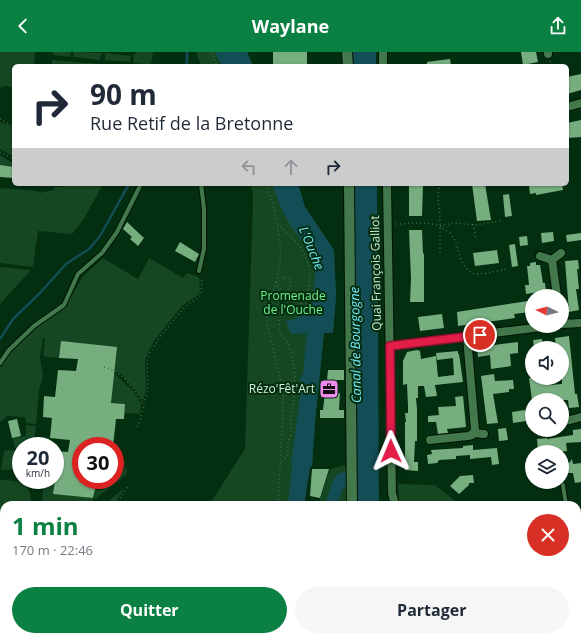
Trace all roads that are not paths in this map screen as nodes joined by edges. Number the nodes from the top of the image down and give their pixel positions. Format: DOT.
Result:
graph roads {
  1 [pos="347,52"];
  2 [pos="383,52"];
  3 [pos="348,64"];
  4 [pos="384,64"];
  5 [pos="581,103"];
  6 [pos="569,106"];
  7 [pos="140,186"];
  8 [pos="201,186"];
  9 [pos="349,186"];
  10 [pos="387,186"];
  11 [pos="561,253"];
  12 [pos="540,256"];
  13 [pos="552,260"];
  14 [pos="199,271"];
  15 [pos="556,289"];
  16 [pos="569,324"];
  17 [pos="581,325"];
  18 [pos="525,329"];
  19 [pos="467,337"];
  20 [pos="390,346"];
  21 [pos="0,363"];
  22 [pos="581,417"];
  23 [pos="569,420"];
  24 [pos="473,433"];
  25 [pos="484,434"];
  26 [pos="430,440"];
  27 [pos="564,489"];
  28 [pos="352,501"];
  29 [pos="394,501"];
  30 [pos="565,501"];
  1 -- 3 [label="street"];
  2 -- 4 [label="street"];
  5 -- 6 [label="street"];
  7 -- 21 [label="lane"];
  8 -- 14 [label="lane"];
  9 -- 28 [label="street"];
  10 -- 20 [label="street, Quai François Galliot"];
  11 -- 13 [label="street"];
  12 -- 13 [label="street"];
  13 -- 15 [label="street"];
  16 -- 17 [label="street"];
  18 -- 19 [label="street"];
  19 -- 20 [label="street"];
  19 -- 24 [label="street"];
  20 -- 29 [label="street, Quai François Galliot"];
  22 -- 23 [label="street"];
  24 -- 25 [label="street"];
  24 -- 26 [label="street"];
  27 -- 30 [label="lane"];
}
